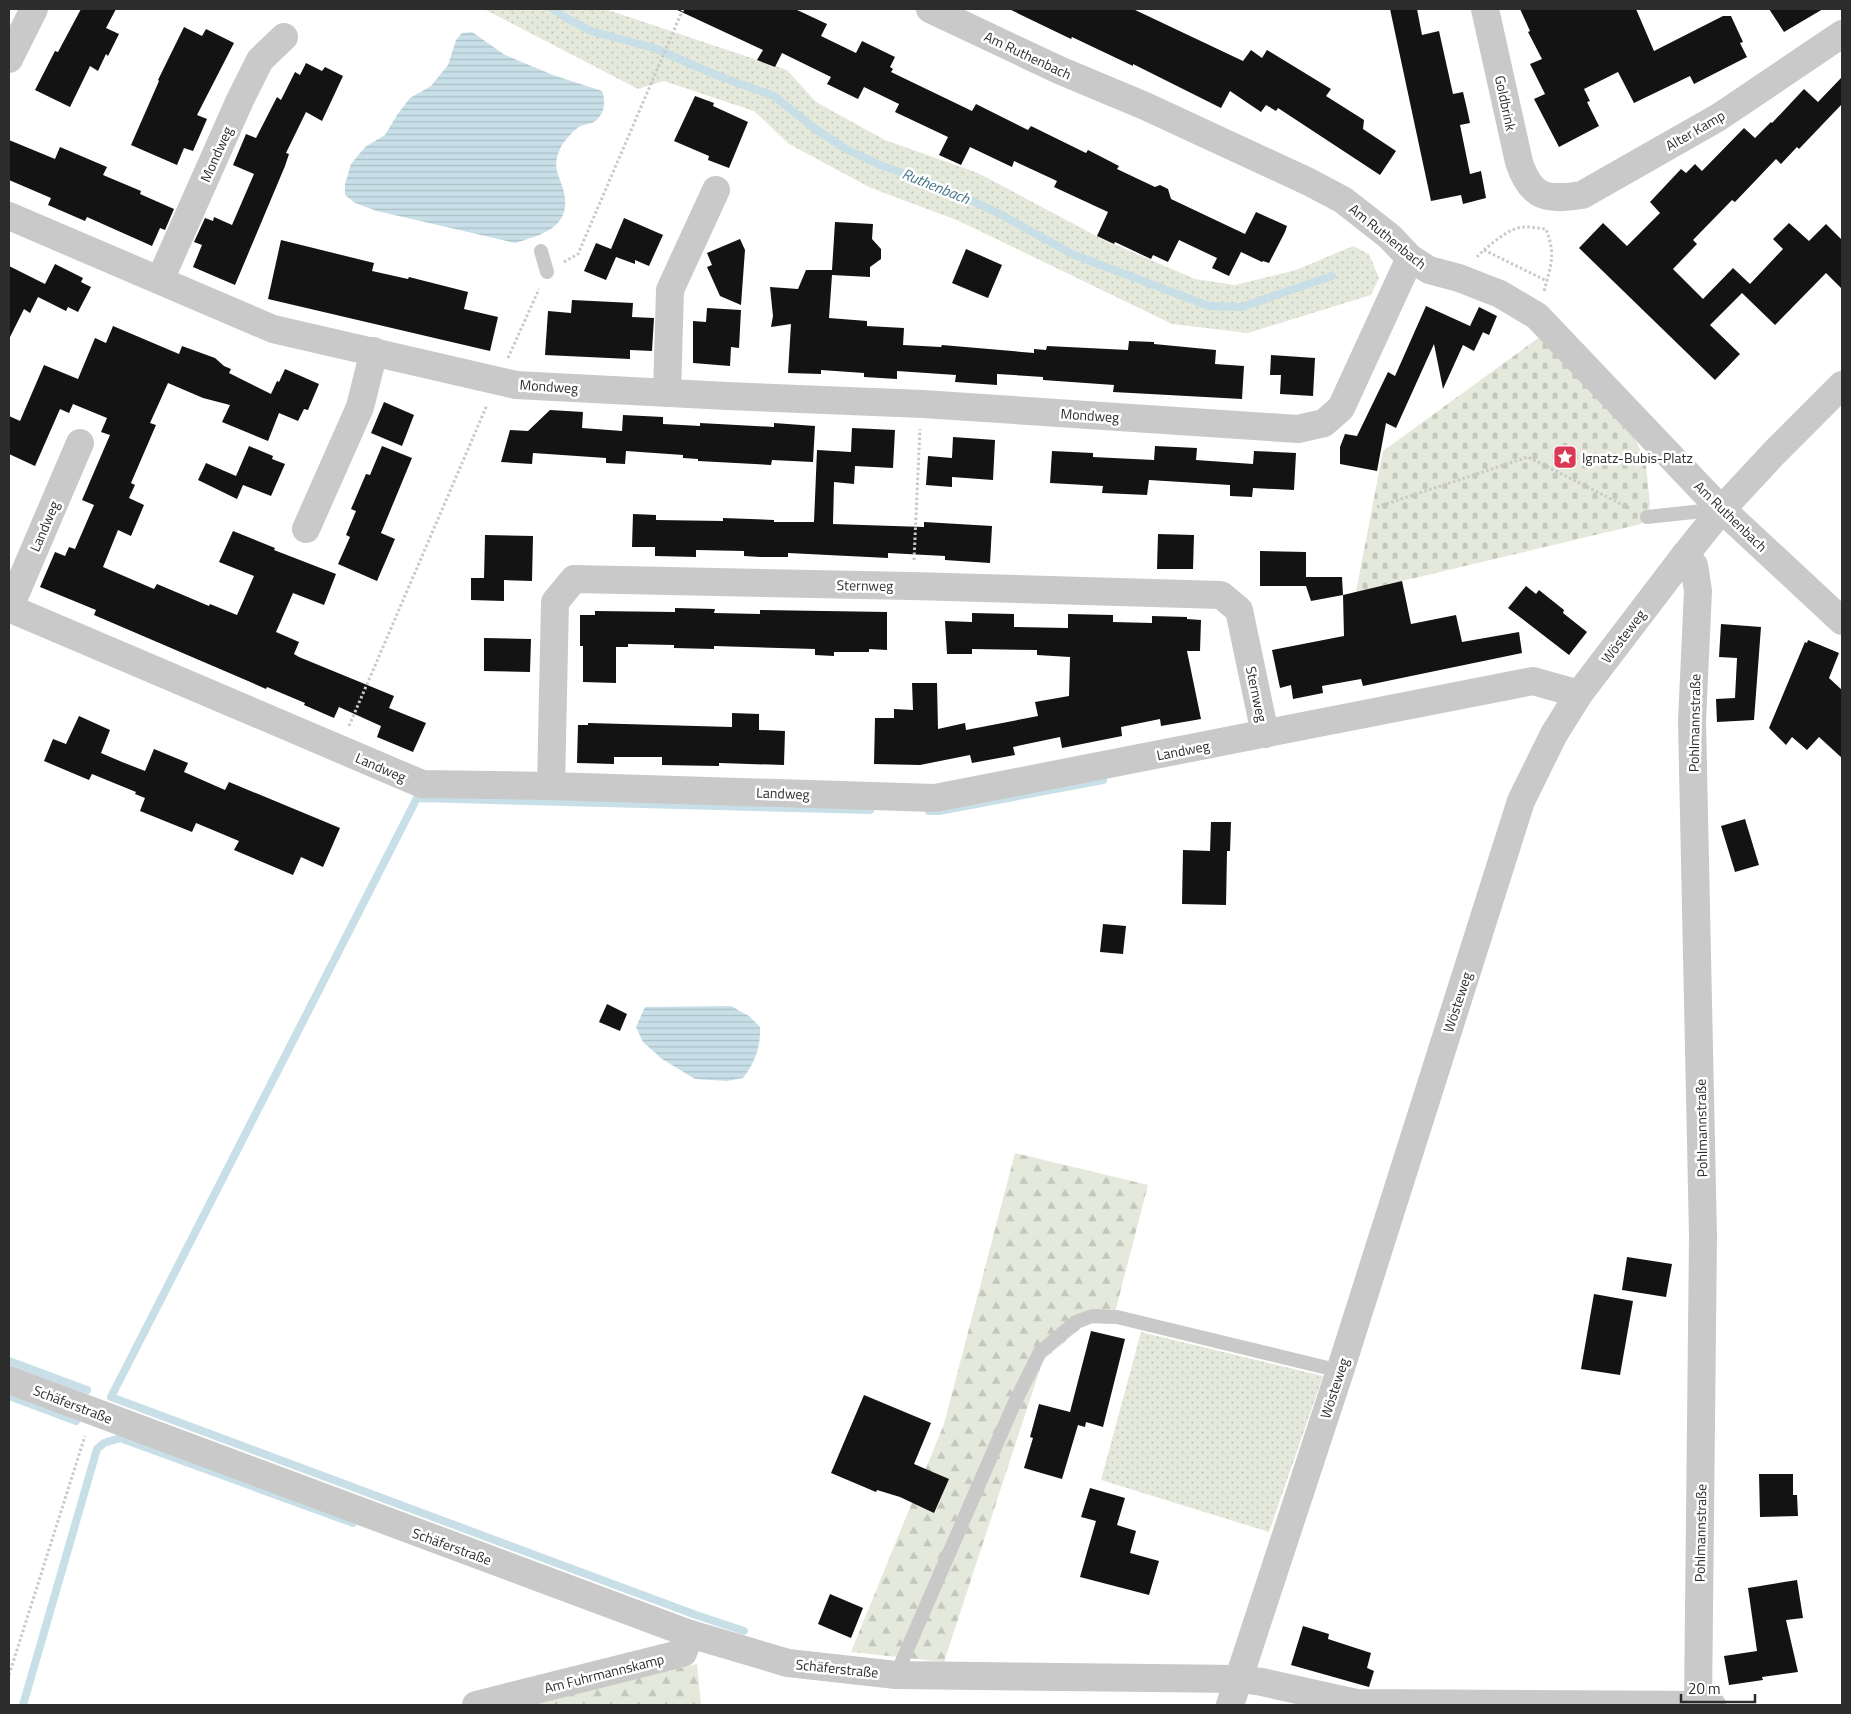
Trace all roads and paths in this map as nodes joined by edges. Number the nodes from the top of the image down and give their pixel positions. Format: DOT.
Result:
graph roads {
  1 [pos="34,9"];
  2 [pos="683,9"];
  3 [pos="930,9"];
  4 [pos="1485,9"];
  5 [pos="1842,34"];
  6 [pos="284,37"];
  7 [pos="9,59"];
  8 [pos="716,190"];
  9 [pos="1537,192"];
  10 [pos="9,216"];
  11 [pos="541,250"];
  12 [pos="1484,250"];
  13 [pos="1410,258"];
  14 [pos="547,272"];
  15 [pos="1459,278"];
  16 [pos="160,280"];
  17 [pos="1547,281"];
  18 [pos="1537,316"];
  19 [pos="374,351"];
  20 [pos="498,380"];
  21 [pos="1842,384"];
  22 [pos="667,393"];
  23 [pos="920,405"];
  24 [pos="80,443"];
  25 [pos="1377,507"];
  26 [pos="1722,509"];
  27 [pos="1647,518"];
  28 [pos="306,528"];
  29 [pos="1685,556"];
  30 [pos="912,586"];
  31 [pos="9,608"];
  32 [pos="1842,621"];
  33 [pos="1579,694"];
  34 [pos="1265,734"];
  35 [pos="340,749"];
  36 [pos="551,786"];
  37 [pos="1340,1372"];
  38 [pos="9,1380"];
  39 [pos="92,1412"];
  40 [pos="690,1634"];
  41 [pos="9,1675"];
  42 [pos="896,1675"];
  43 [pos="1240,1679"];
  44 [pos="476,1705"];
  45 [pos="1230,1705"];
  46 [pos="1698,1705"];
  47 [pos="1712,1705"];
  1 -- 7 [label="street"];
  2 -- 14 [label="path"];
  3 -- 13 [label="street, Am Ruthenbach"];
  4 -- 9 [label="street, Goldbrink"];
  5 -- 9 [label="street, Alter Kamp"];
  6 -- 16 [label="street, Mondweg"];
  8 -- 22 [label="street"];
  10 -- 16 [label="street, Mondweg"];
  11 -- 14 [label="lane"];
  12 -- 15 [label="path"];
  12 -- 17 [label="path"];
  12 -- 17 [label="path"];
  13 -- 15 [label="street, Am Ruthenbach"];
  13 -- 23 [label="street, Mondweg"];
  14 -- 20 [label="path"];
  15 -- 18 [label="street, Am Ruthenbach"];
  16 -- 19 [label="street, Mondweg"];
  17 -- 18 [label="path"];
  18 -- 26 [label="street, Am Ruthenbach"];
  19 -- 20 [label="street, Mondweg"];
  19 -- 28 [label="street"];
  20 -- 22 [label="street, Mondweg"];
  20 -- 35 [label="path"];
  21 -- 26 [label="street, Wösteweg"];
  22 -- 23 [label="street, Mondweg"];
  23 -- 30 [label="path"];
  24 -- 31 [label="street, Landweg"];
  25 -- 27 [label="path"];
  26 -- 27 [label="lane"];
  26 -- 29 [label="street, Wösteweg"];
  26 -- 32 [label="street, Am Ruthenbach"];
  29 -- 33 [label="street, Wösteweg"];
  29 -- 46 [label="street, Pohlmannstraße"];
  30 -- 34 [label="street, Sternweg"];
  30 -- 36 [label="street, Sternweg"];
  31 -- 35 [label="street, Landweg"];
  33 -- 34 [label="street, Landweg"];
  33 -- 37 [label="street, Wösteweg"];
  34 -- 36 [label="street, Landweg"];
  35 -- 36 [label="street, Landweg"];
  37 -- 42 [label="lane"];
  37 -- 43 [label="street, Wösteweg"];
  38 -- 39 [label="street, Schäferstraße"];
  39 -- 40 [label="street, Schäferstraße"];
  39 -- 41 [label="path"];
  40 -- 42 [label="street, Schäferstraße"];
  40 -- 44 [label="street, Am Fuhrmannskamp"];
  42 -- 43 [label="street, Schäferstraße"];
  43 -- 45 [label="street, Wösteweg"];
  43 -- 46 [label="street, Schäferstraße"];
  46 -- 47 [label="street, Schäferstraße"];
}
